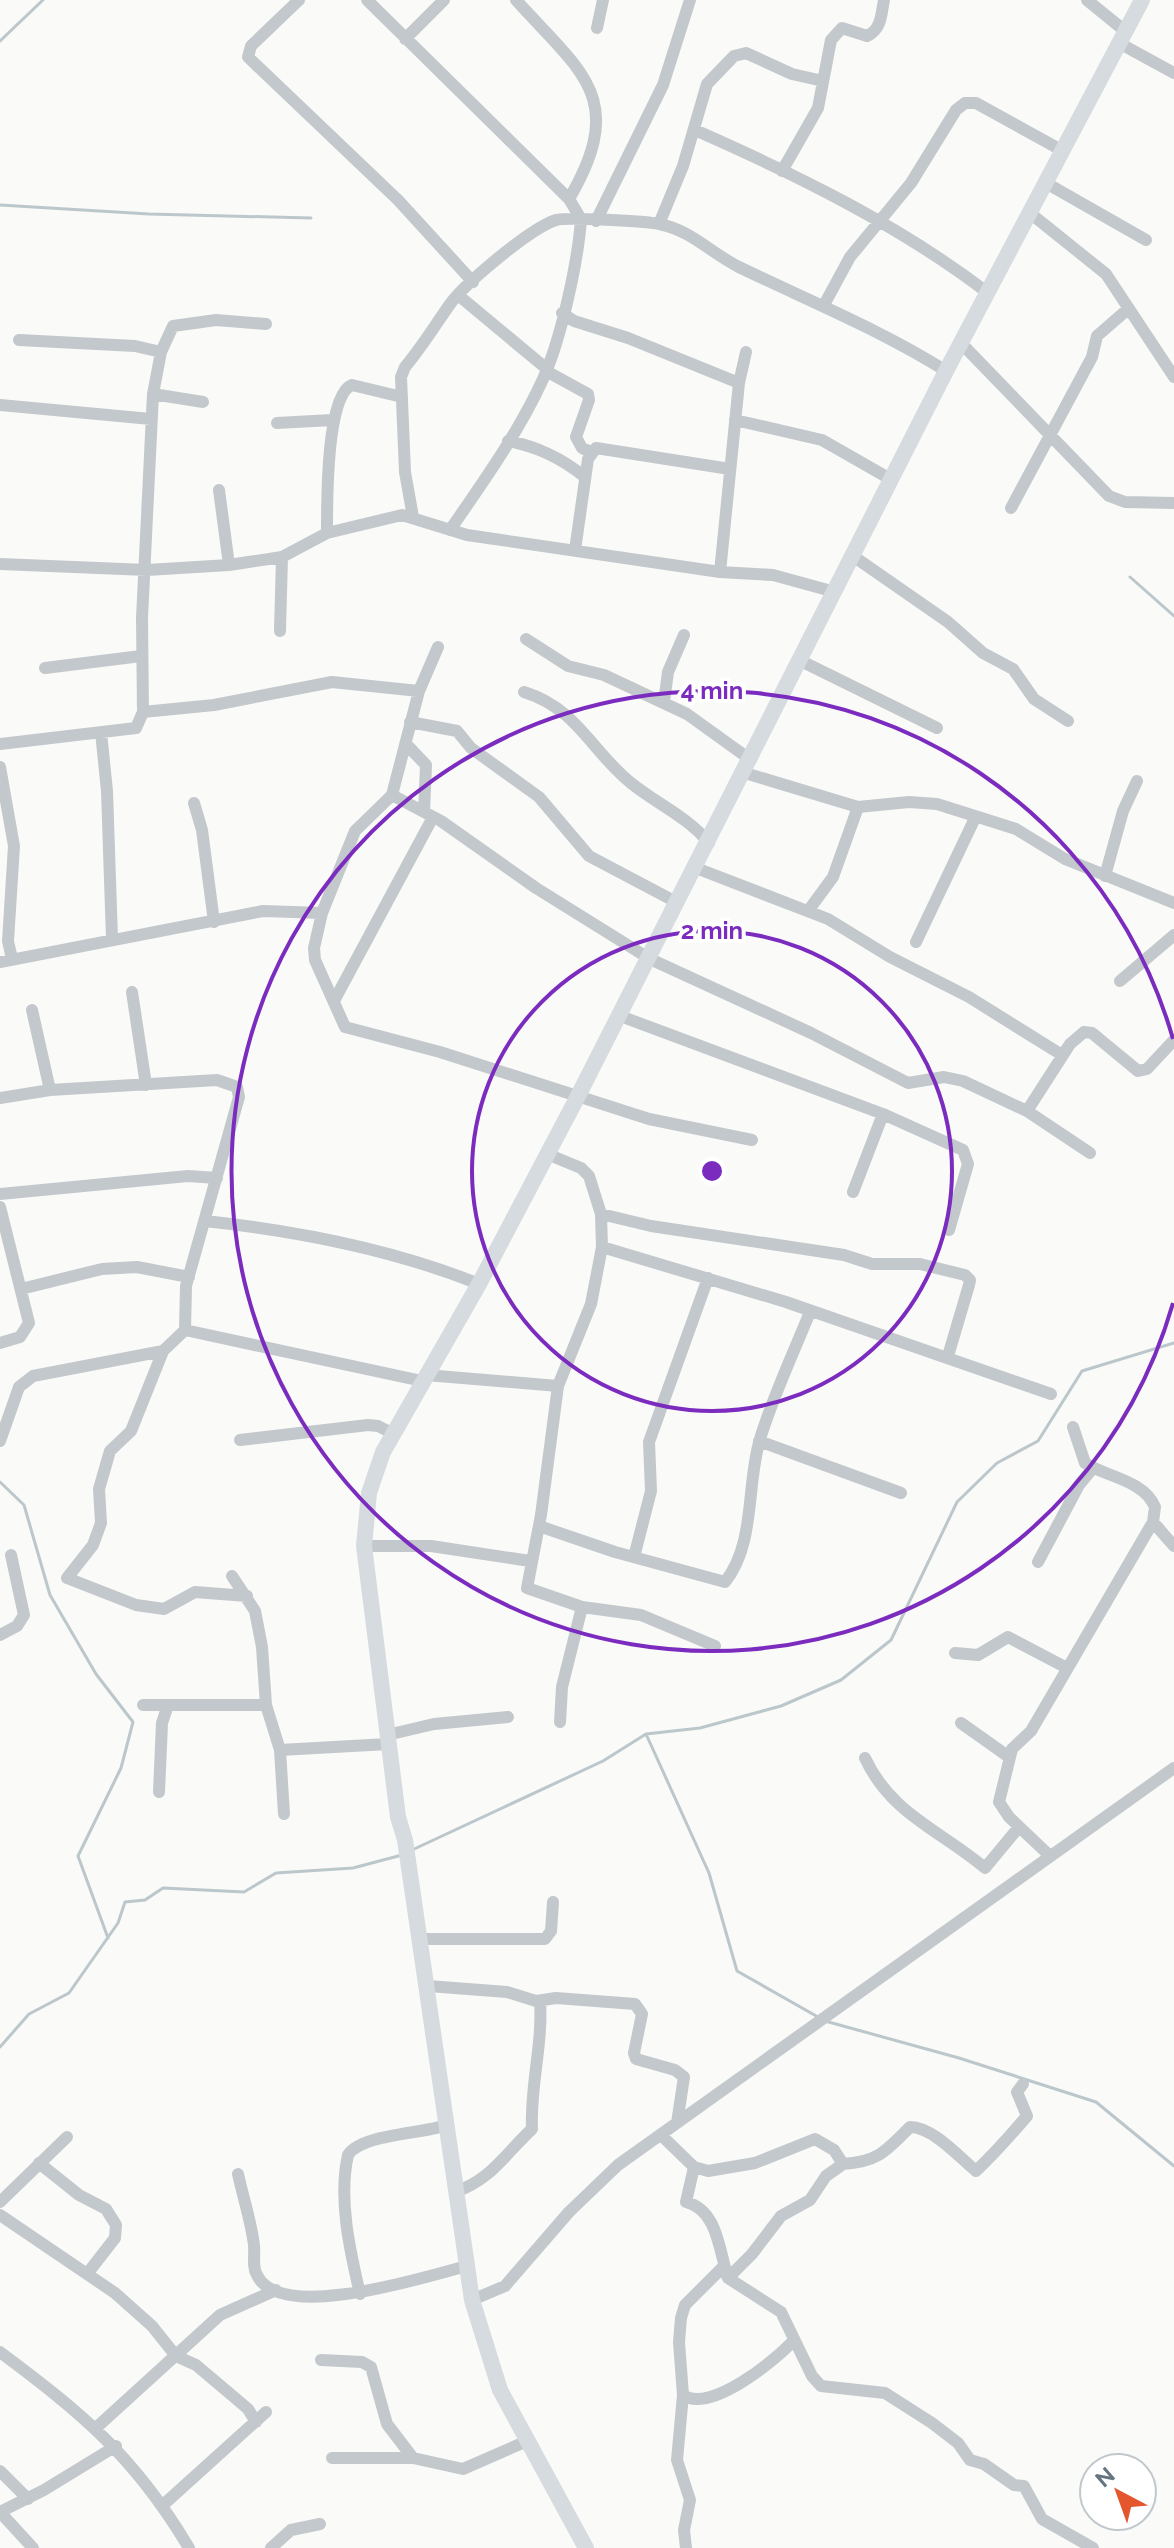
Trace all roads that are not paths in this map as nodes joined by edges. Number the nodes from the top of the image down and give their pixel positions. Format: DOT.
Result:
graph roads {
  1 [pos="299,0"];
  2 [pos="367,0"];
  3 [pos="444,0"];
  4 [pos="516,0"];
  5 [pos="603,0"];
  6 [pos="690,0"];
  7 [pos="884,0"];
  8 [pos="1087,0"];
  9 [pos="1142,0"];
  10 [pos="597,28"];
  11 [pos="1122,37"];
  12 [pos="405,39"];
  13 [pos="1174,73"];
  14 [pos="823,81"];
  15 [pos="695,130"];
  16 [pos="1063,151"];
  17 [pos="782,171"];
  18 [pos="1046,183"];
  19 [pos="569,199"];
  20 [pos="1030,213"];
  21 [pos="581,219"];
  22 [pos="596,221"];
  23 [pos="879,223"];
  24 [pos="659,224"];
  25 [pos="1146,240"];
  26 [pos="473,282"];
  27 [pos="988,293"];
  28 [pos="458,295"];
  29 [pos="824,305"];
  30 [pos="1128,309"];
  31 [pos="562,313"];
  32 [pos="266,324"];
  33 [pos="19,340"];
  34 [pos="961,343"];
  35 [pos="161,352"];
  36 [pos="746,352"];
  37 [pos="546,370"];
  38 [pos="946,371"];
  39 [pos="1172,371"];
  40 [pos="739,383"];
  41 [pos="153,394"];
  42 [pos="402,397"];
  43 [pos="203,402"];
  44 [pos="0,405"];
  45 [pos="151,419"];
  46 [pos="332,420"];
  47 [pos="735,420"];
  48 [pos="277,423"];
  49 [pos="1050,434"];
  50 [pos="508,441"];
  51 [pos="589,456"];
  52 [pos="564,460"];
  53 [pos="730,469"];
  54 [pos="585,477"];
  55 [pos="892,480"];
  56 [pos="219,490"];
  57 [pos="1174,503"];
  58 [pos="1011,508"];
  59 [pos="413,517"];
  60 [pos="450,530"];
  61 [pos="327,533"];
  62 [pos="575,550"];
  63 [pos="853,556"];
  64 [pos="282,557"];
  65 [pos="0,564"];
  66 [pos="229,565"];
  67 [pos="147,570"];
  68 [pos="720,572"];
  69 [pos="835,592"];
  70 [pos="280,631"];
  71 [pos="684,635"];
  72 [pos="526,639"];
  73 [pos="438,647"];
  74 [pos="141,656"];
  75 [pos="801,661"];
  76 [pos="45,668"];
  77 [pos="419,691"];
  78 [pos="524,692"];
  79 [pos="664,702"];
  80 [pos="143,712"];
  81 [pos="1068,721"];
  82 [pos="410,722"];
  83 [pos="937,728"];
  84 [pos="101,732"];
  85 [pos="0,744"];
  86 [pos="407,745"];
  87 [pos="748,766"];
  88 [pos="0,767"];
  89 [pos="1137,781"];
  90 [pos="392,795"];
  91 [pos="194,803"];
  92 [pos="858,807"];
  93 [pos="428,815"];
  94 [pos="975,818"];
  95 [pos="709,843"];
  96 [pos="696,868"];
  97 [pos="1105,876"];
  98 [pos="678,903"];
  99 [pos="1174,903"];
  100 [pos="808,911"];
  101 [pos="322,913"];
  102 [pos="214,922"];
  103 [pos="1174,935"];
  104 [pos="112,939"];
  105 [pos="916,942"];
  106 [pos="650,959"];
  107 [pos="6,960"];
  108 [pos="1120,981"];
  109 [pos="132,992"];
  110 [pos="334,1001"];
  111 [pos="32,1010"];
  112 [pos="620,1016"];
  113 [pos="1174,1040"];
  114 [pos="1062,1055"];
  115 [pos="146,1085"];
  116 [pos="50,1090"];
  117 [pos="0,1098"];
  118 [pos="577,1098"];
  119 [pos="1027,1111"];
  120 [pos="883,1114"];
  121 [pos="752,1140"];
  122 [pos="1090,1153"];
  123 [pos="547,1154"];
  124 [pos="217,1178"];
  125 [pos="853,1192"];
  126 [pos="0,1194"];
  127 [pos="0,1207"];
  128 [pos="601,1214"];
  129 [pos="205,1221"];
  130 [pos="949,1230"];
  131 [pos="4,1237"];
  132 [pos="602,1247"];
  133 [pos="189,1277"];
  134 [pos="708,1278"];
  135 [pos="479,1284"];
  136 [pos="21,1289"];
  137 [pos="810,1312"];
  138 [pos="185,1330"];
  139 [pos="0,1343"];
  140 [pos="163,1351"];
  141 [pos="948,1356"];
  142 [pos="424,1378"];
  143 [pos="558,1386"];
  144 [pos="1051,1394"];
  145 [pos="1073,1427"];
  146 [pos="392,1433"];
  147 [pos="240,1440"];
  148 [pos="0,1441"];
  149 [pos="759,1441"];
  150 [pos="1093,1468"];
  151 [pos="901,1493"];
  152 [pos="1153,1522"];
  153 [pos="539,1526"];
  154 [pos="364,1546"];
  155 [pos="1174,1546"];
  156 [pos="11,1555"];
  157 [pos="634,1557"];
  158 [pos="530,1561"];
  159 [pos="1038,1562"];
  160 [pos="232,1576"];
  161 [pos="247,1596"];
  162 [pos="582,1607"];
  163 [pos="0,1635"];
  164 [pos="715,1646"];
  165 [pos="955,1653"];
  166 [pos="1067,1668"];
  167 [pos="143,1705"];
  168 [pos="168,1705"];
  169 [pos="266,1705"];
  170 [pos="508,1717"];
  171 [pos="560,1722"];
  172 [pos="961,1723"];
  173 [pos="387,1740"];
  174 [pos="280,1750"];
  175 [pos="1009,1757"];
  176 [pos="865,1758"];
  177 [pos="1174,1768"];
  178 [pos="159,1792"];
  179 [pos="284,1814"];
  180 [pos="1019,1827"];
  181 [pos="1050,1856"];
  182 [pos="553,1902"];
  183 [pos="420,1939"];
  184 [pos="428,1986"];
  185 [pos="540,2001"];
  186 [pos="1023,2084"];
  187 [pos="677,2123"];
  188 [pos="447,2125"];
  189 [pos="661,2135"];
  190 [pos="67,2137"];
  191 [pos="39,2163"];
  192 [pos="843,2164"];
  193 [pos="694,2167"];
  194 [pos="238,2174"];
  195 [pos="455,2192"];
  196 [pos="0,2202"];
  197 [pos="0,2215"];
  198 [pos="467,2266"];
  199 [pos="726,2272"];
  200 [pos="87,2274"];
  201 [pos="276,2290"];
  202 [pos="360,2294"];
  203 [pos="472,2300"];
  204 [pos="794,2340"];
  205 [pos="0,2352"];
  206 [pos="176,2356"];
  207 [pos="321,2360"];
  208 [pos="683,2395"];
  209 [pos="266,2412"];
  210 [pos="256,2422"];
  211 [pos="97,2427"];
  212 [pos="527,2441"];
  213 [pos="116,2446"];
  214 [pos="332,2458"];
  215 [pos="413,2458"];
  216 [pos="0,2471"];
  217 [pos="28,2499"];
  218 [pos="163,2505"];
  219 [pos="0,2512"];
  220 [pos="320,2524"];
  221 [pos="33,2548"];
  222 [pos="189,2548"];
  223 [pos="271,2548"];
  224 [pos="586,2548"];
  225 [pos="686,2548"];
  226 [pos="1093,2548"];
  1 -- 26 [label="street"];
  2 -- 12 [label="street"];
  3 -- 12 [label="street"];
  4 -- 19 [label="street"];
  5 -- 10 [label="street"];
  6 -- 22 [label="street"];
  7 -- 14 [label="street"];
  8 -- 11 [label="street"];
  9 -- 11 [label="main road"];
  11 -- 13 [label="street"];
  11 -- 16 [label="main road"];
  12 -- 19 [label="street"];
  14 -- 15 [label="street"];
  14 -- 17 [label="street"];
  15 -- 17 [label="street"];
  15 -- 24 [label="street"];
  16 -- 18 [label="main road"];
  16 -- 23 [label="street"];
  17 -- 23 [label="street"];
  18 -- 20 [label="main road"];
  18 -- 25 [label="street"];
  19 -- 21 [label="street"];
  20 -- 27 [label="main road"];
  20 -- 30 [label="street"];
  21 -- 22 [label="street"];
  21 -- 26 [label="street"];
  21 -- 31 [label="street"];
  22 -- 24 [label="street"];
  23 -- 27 [label="street"];
  23 -- 29 [label="street"];
  24 -- 29 [label="street"];
  26 -- 28 [label="street"];
  27 -- 34 [label="main road"];
  28 -- 37 [label="street"];
  28 -- 42 [label="street"];
  29 -- 38 [label="street"];
  30 -- 39 [label="street"];
  30 -- 49 [label="street"];
  31 -- 37 [label="street"];
  31 -- 40 [label="street"];
  32 -- 35 [label="street"];
  33 -- 35 [label="street"];
  34 -- 38 [label="main road"];
  34 -- 49 [label="street"];
  35 -- 41 [label="street"];
  36 -- 40 [label="street"];
  37 -- 50 [label="street"];
  37 -- 51 [label="street"];
  38 -- 55 [label="main road"];
  40 -- 47 [label="street"];
  41 -- 43 [label="street"];
  41 -- 45 [label="street"];
  42 -- 46 [label="street"];
  42 -- 59 [label="street"];
  44 -- 45 [label="street"];
  45 -- 67 [label="street"];
  46 -- 48 [label="street"];
  46 -- 61 [label="street"];
  47 -- 53 [label="street"];
  47 -- 55 [label="street"];
  49 -- 57 [label="street"];
  49 -- 58 [label="street"];
  50 -- 52 [label="street"];
  50 -- 60 [label="street"];
  51 -- 52 [label="street"];
  51 -- 53 [label="street"];
  51 -- 54 [label="street"];
  52 -- 54 [label="street"];
  53 -- 68 [label="street"];
  54 -- 62 [label="street"];
  55 -- 63 [label="main road"];
  56 -- 66 [label="street"];
  59 -- 60 [label="street"];
  59 -- 61 [label="street"];
  60 -- 62 [label="street"];
  61 -- 64 [label="street"];
  62 -- 68 [label="street"];
  63 -- 69 [label="main road"];
  63 -- 81 [label="street"];
  64 -- 66 [label="street"];
  64 -- 70 [label="street"];
  65 -- 67 [label="street"];
  66 -- 67 [label="street"];
  67 -- 74 [label="street"];
  68 -- 69 [label="street"];
  69 -- 75 [label="main road"];
  71 -- 79 [label="street"];
  72 -- 79 [label="street"];
  73 -- 77 [label="street"];
  74 -- 76 [label="street"];
  74 -- 80 [label="street"];
  75 -- 83 [label="street"];
  75 -- 87 [label="main road"];
  77 -- 80 [label="street"];
  77 -- 82 [label="street"];
  78 -- 95 [label="street"];
  79 -- 87 [label="street"];
  80 -- 84 [label="street"];
  82 -- 86 [label="street"];
  82 -- 98 [label="street"];
  84 -- 85 [label="street"];
  84 -- 104 [label="street"];
  86 -- 90 [label="street"];
  86 -- 93 [label="street"];
  87 -- 92 [label="street"];
  87 -- 95 [label="main road"];
  88 -- 107 [label="street"];
  89 -- 97 [label="street"];
  90 -- 93 [label="street"];
  90 -- 101 [label="street"];
  91 -- 102 [label="street"];
  92 -- 94 [label="street"];
  92 -- 100 [label="street"];
  93 -- 106 [label="street"];
  93 -- 110 [label="street"];
  94 -- 97 [label="street"];
  94 -- 105 [label="street"];
  95 -- 96 [label="main road"];
  96 -- 98 [label="main road"];
  96 -- 100 [label="street"];
  97 -- 99 [label="street"];
  98 -- 106 [label="main road"];
  100 -- 114 [label="street"];
  101 -- 102 [label="street"];
  101 -- 110 [label="street"];
  102 -- 104 [label="street"];
  103 -- 108 [label="street"];
  104 -- 107 [label="street"];
  106 -- 112 [label="main road"];
  106 -- 119 [label="street"];
  109 -- 115 [label="street"];
  110 -- 118 [label="street"];
  111 -- 116 [label="street"];
  112 -- 118 [label="main road"];
  112 -- 120 [label="street"];
  113 -- 114 [label="street"];
  114 -- 119 [label="street"];
  115 -- 116 [label="street"];
  115 -- 124 [label="street"];
  116 -- 117 [label="street"];
  118 -- 121 [label="street"];
  118 -- 123 [label="main road"];
  119 -- 122 [label="street"];
  120 -- 125 [label="street"];
  120 -- 130 [label="street"];
  123 -- 128 [label="street"];
  123 -- 135 [label="main road"];
  124 -- 126 [label="street"];
  124 -- 129 [label="street"];
  127 -- 131 [label="street"];
  128 -- 132 [label="street"];
  128 -- 141 [label="street"];
  129 -- 133 [label="street"];
  129 -- 135 [label="street"];
  131 -- 136 [label="street"];
  132 -- 134 [label="street"];
  132 -- 143 [label="street"];
  133 -- 136 [label="street"];
  133 -- 138 [label="street"];
  134 -- 137 [label="street"];
  134 -- 157 [label="street"];
  135 -- 142 [label="main road"];
  136 -- 139 [label="street"];
  137 -- 141 [label="street"];
  137 -- 149 [label="street"];
  138 -- 140 [label="street"];
  138 -- 142 [label="street"];
  140 -- 148 [label="street"];
  140 -- 161 [label="street"];
  141 -- 144 [label="street"];
  142 -- 143 [label="street"];
  142 -- 146 [label="main road"];
  143 -- 153 [label="street"];
  145 -- 150 [label="street"];
  146 -- 147 [label="street"];
  146 -- 154 [label="main road"];
  149 -- 151 [label="street"];
  149 -- 157 [label="street"];
  150 -- 152 [label="street"];
  150 -- 159 [label="street"];
  152 -- 155 [label="street"];
  152 -- 166 [label="street"];
  153 -- 157 [label="street"];
  153 -- 158 [label="street"];
  154 -- 158 [label="street"];
  154 -- 173 [label="main road"];
  156 -- 163 [label="street"];
  158 -- 162 [label="street"];
  160 -- 161 [label="street"];
  161 -- 169 [label="street"];
  162 -- 164 [label="street"];
  162 -- 171 [label="street"];
  165 -- 166 [label="street"];
  166 -- 175 [label="street"];
  167 -- 168 [label="street"];
  168 -- 169 [label="street"];
  168 -- 178 [label="street"];
  169 -- 174 [label="street"];
  170 -- 173 [label="street"];
  172 -- 175 [label="street"];
  173 -- 174 [label="street"];
  173 -- 183 [label="main road"];
  174 -- 179 [label="street"];
  175 -- 180 [label="street"];
  176 -- 180 [label="street"];
  177 -- 181 [label="street"];
  180 -- 181 [label="street"];
  181 -- 187 [label="street"];
  182 -- 183 [label="street"];
  183 -- 184 [label="main road"];
  184 -- 185 [label="street"];
  184 -- 188 [label="main road"];
  185 -- 187 [label="street"];
  185 -- 195 [label="street"];
  186 -- 192 [label="street"];
  187 -- 189 [label="street"];
  188 -- 195 [label="main road"];
  188 -- 202 [label="street"];
  189 -- 193 [label="street"];
  189 -- 203 [label="street"];
  190 -- 191 [label="street"];
  191 -- 196 [label="street"];
  191 -- 200 [label="street"];
  192 -- 193 [label="street"];
  192 -- 199 [label="street"];
  193 -- 199 [label="street"];
  194 -- 201 [label="street"];
  195 -- 198 [label="main road"];
  197 -- 200 [label="street"];
  198 -- 202 [label="street"];
  198 -- 203 [label="main road"];
  199 -- 204 [label="street"];
  199 -- 208 [label="street"];
  200 -- 206 [label="street"];
  201 -- 202 [label="street"];
  201 -- 206 [label="street"];
  203 -- 212 [label="main road"];
  204 -- 208 [label="street"];
  204 -- 226 [label="street"];
  205 -- 211 [label="street"];
  206 -- 210 [label="street"];
  206 -- 211 [label="street"];
  207 -- 215 [label="street"];
  208 -- 225 [label="street"];
  209 -- 210 [label="street"];
  210 -- 218 [label="street"];
  211 -- 213 [label="street"];
  212 -- 215 [label="street"];
  212 -- 224 [label="main road"];
  213 -- 217 [label="street"];
  213 -- 218 [label="street"];
  214 -- 215 [label="street"];
  216 -- 217 [label="street"];
  217 -- 219 [label="street"];
  218 -- 222 [label="street"];
  219 -- 221 [label="street"];
  220 -- 223 [label="street"];
}
